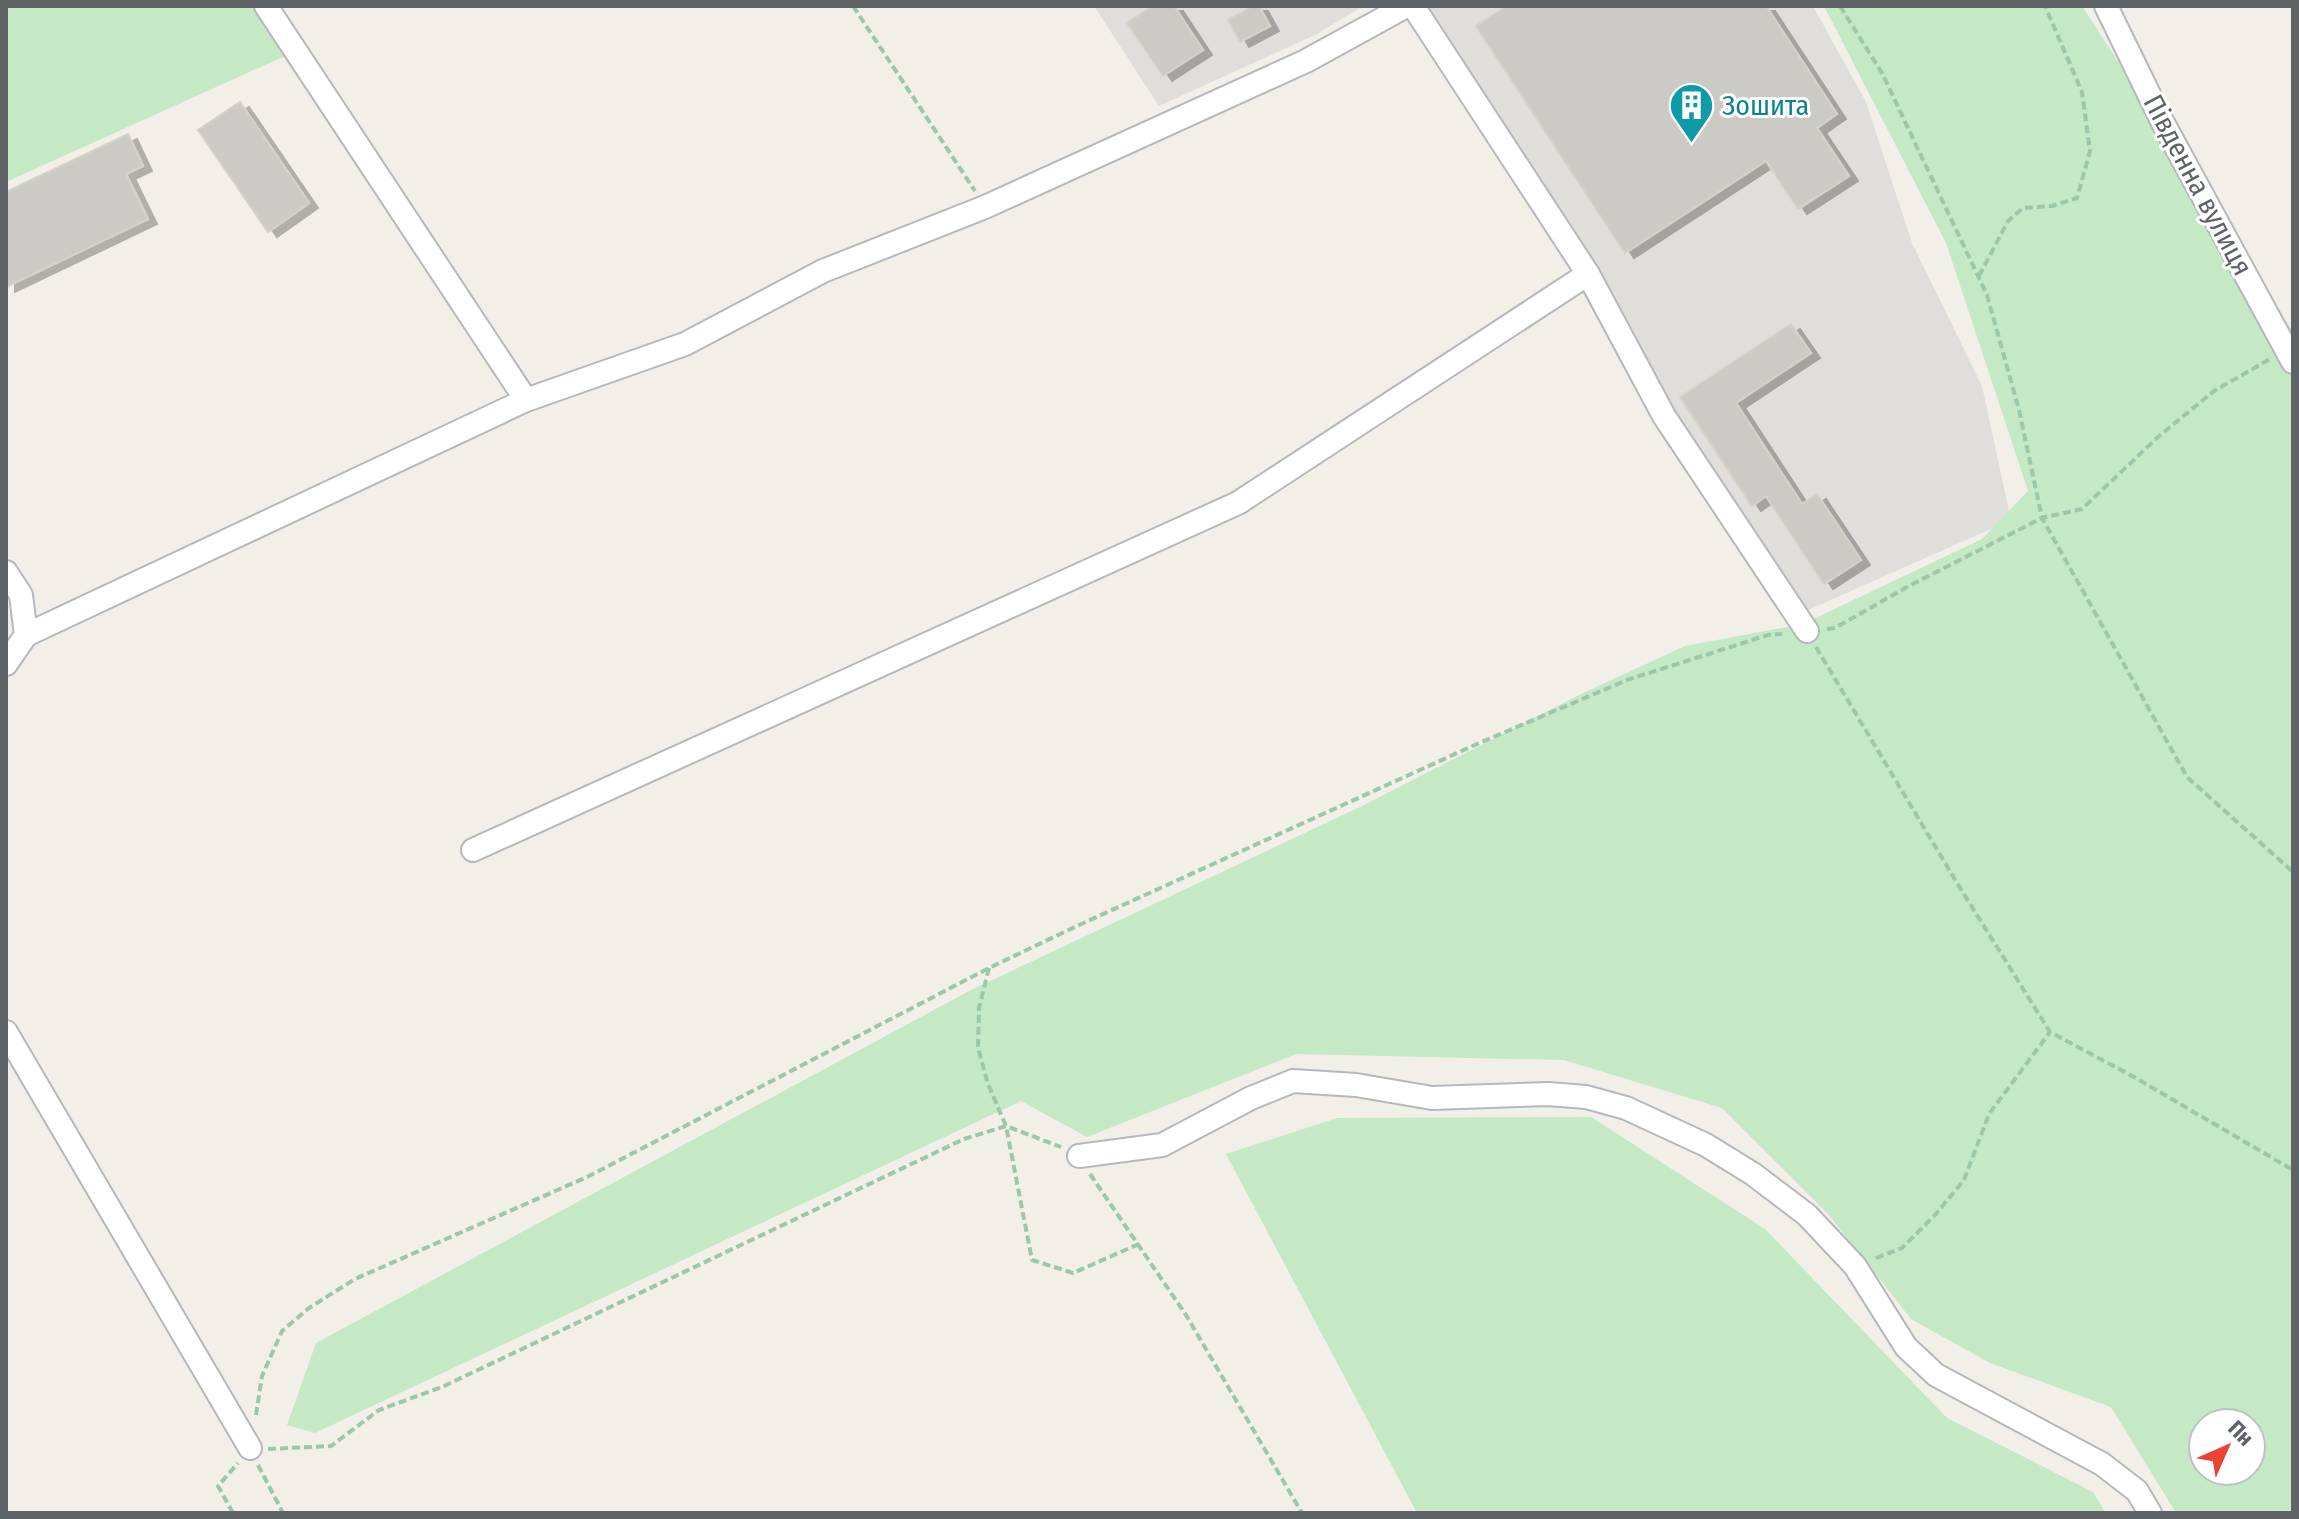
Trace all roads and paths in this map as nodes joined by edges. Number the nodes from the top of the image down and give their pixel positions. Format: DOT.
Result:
graph roads {
  1 [pos="266,6"];
  2 [pos="853,6"];
  3 [pos="1406,6"];
  4 [pos="1413,6"];
  5 [pos="1840,6"];
  6 [pos="2045,6"];
  7 [pos="2106,6"];
  8 [pos="985,207"];
  9 [pos="1588,274"];
  10 [pos="1979,276"];
  11 [pos="2289,356"];
  12 [pos="526,400"];
  13 [pos="2042,518"];
  14 [pos="6,572"];
  15 [pos="1807,631"];
  16 [pos="26,635"];
  17 [pos="6,664"];
  18 [pos="473,850"];
  19 [pos="2293,872"];
  20 [pos="989,968"];
  21 [pos="6,1032"];
  22 [pos="2050,1032"];
  23 [pos="1006,1126"];
  24 [pos="1079,1156"];
  25 [pos="2293,1170"];
  26 [pos="1139,1244"];
  27 [pos="1855,1266"];
  28 [pos="250,1448"];
  29 [pos="233,1513"];
  30 [pos="283,1513"];
  31 [pos="1302,1513"];
  32 [pos="2150,1513"];
  1 -- 12 [label="street"];
  2 -- 8 [label="path"];
  3 -- 8 [label="street"];
  4 -- 9 [label="street"];
  5 -- 10 [label="path"];
  6 -- 10 [label="path"];
  7 -- 11 [label="street, Південна вулиця"];
  8 -- 12 [label="street"];
  9 -- 15 [label="street"];
  9 -- 18 [label="street"];
  10 -- 13 [label="path"];
  11 -- 13 [label="path"];
  12 -- 16 [label="street"];
  13 -- 15 [label="path"];
  13 -- 19 [label="path"];
  14 -- 16 [label="street"];
  15 -- 20 [label="path"];
  15 -- 22 [label="path"];
  16 -- 17 [label="street"];
  20 -- 23 [label="path"];
  20 -- 28 [label="path"];
  21 -- 28 [label="street"];
  22 -- 25 [label="path"];
  22 -- 27 [label="path"];
  23 -- 24 [label="path"];
  23 -- 26 [label="path"];
  23 -- 28 [label="path"];
  24 -- 26 [label="path"];
  24 -- 27 [label="street"];
  26 -- 31 [label="path"];
  27 -- 32 [label="street"];
  28 -- 29 [label="path"];
  28 -- 30 [label="path"];
}
